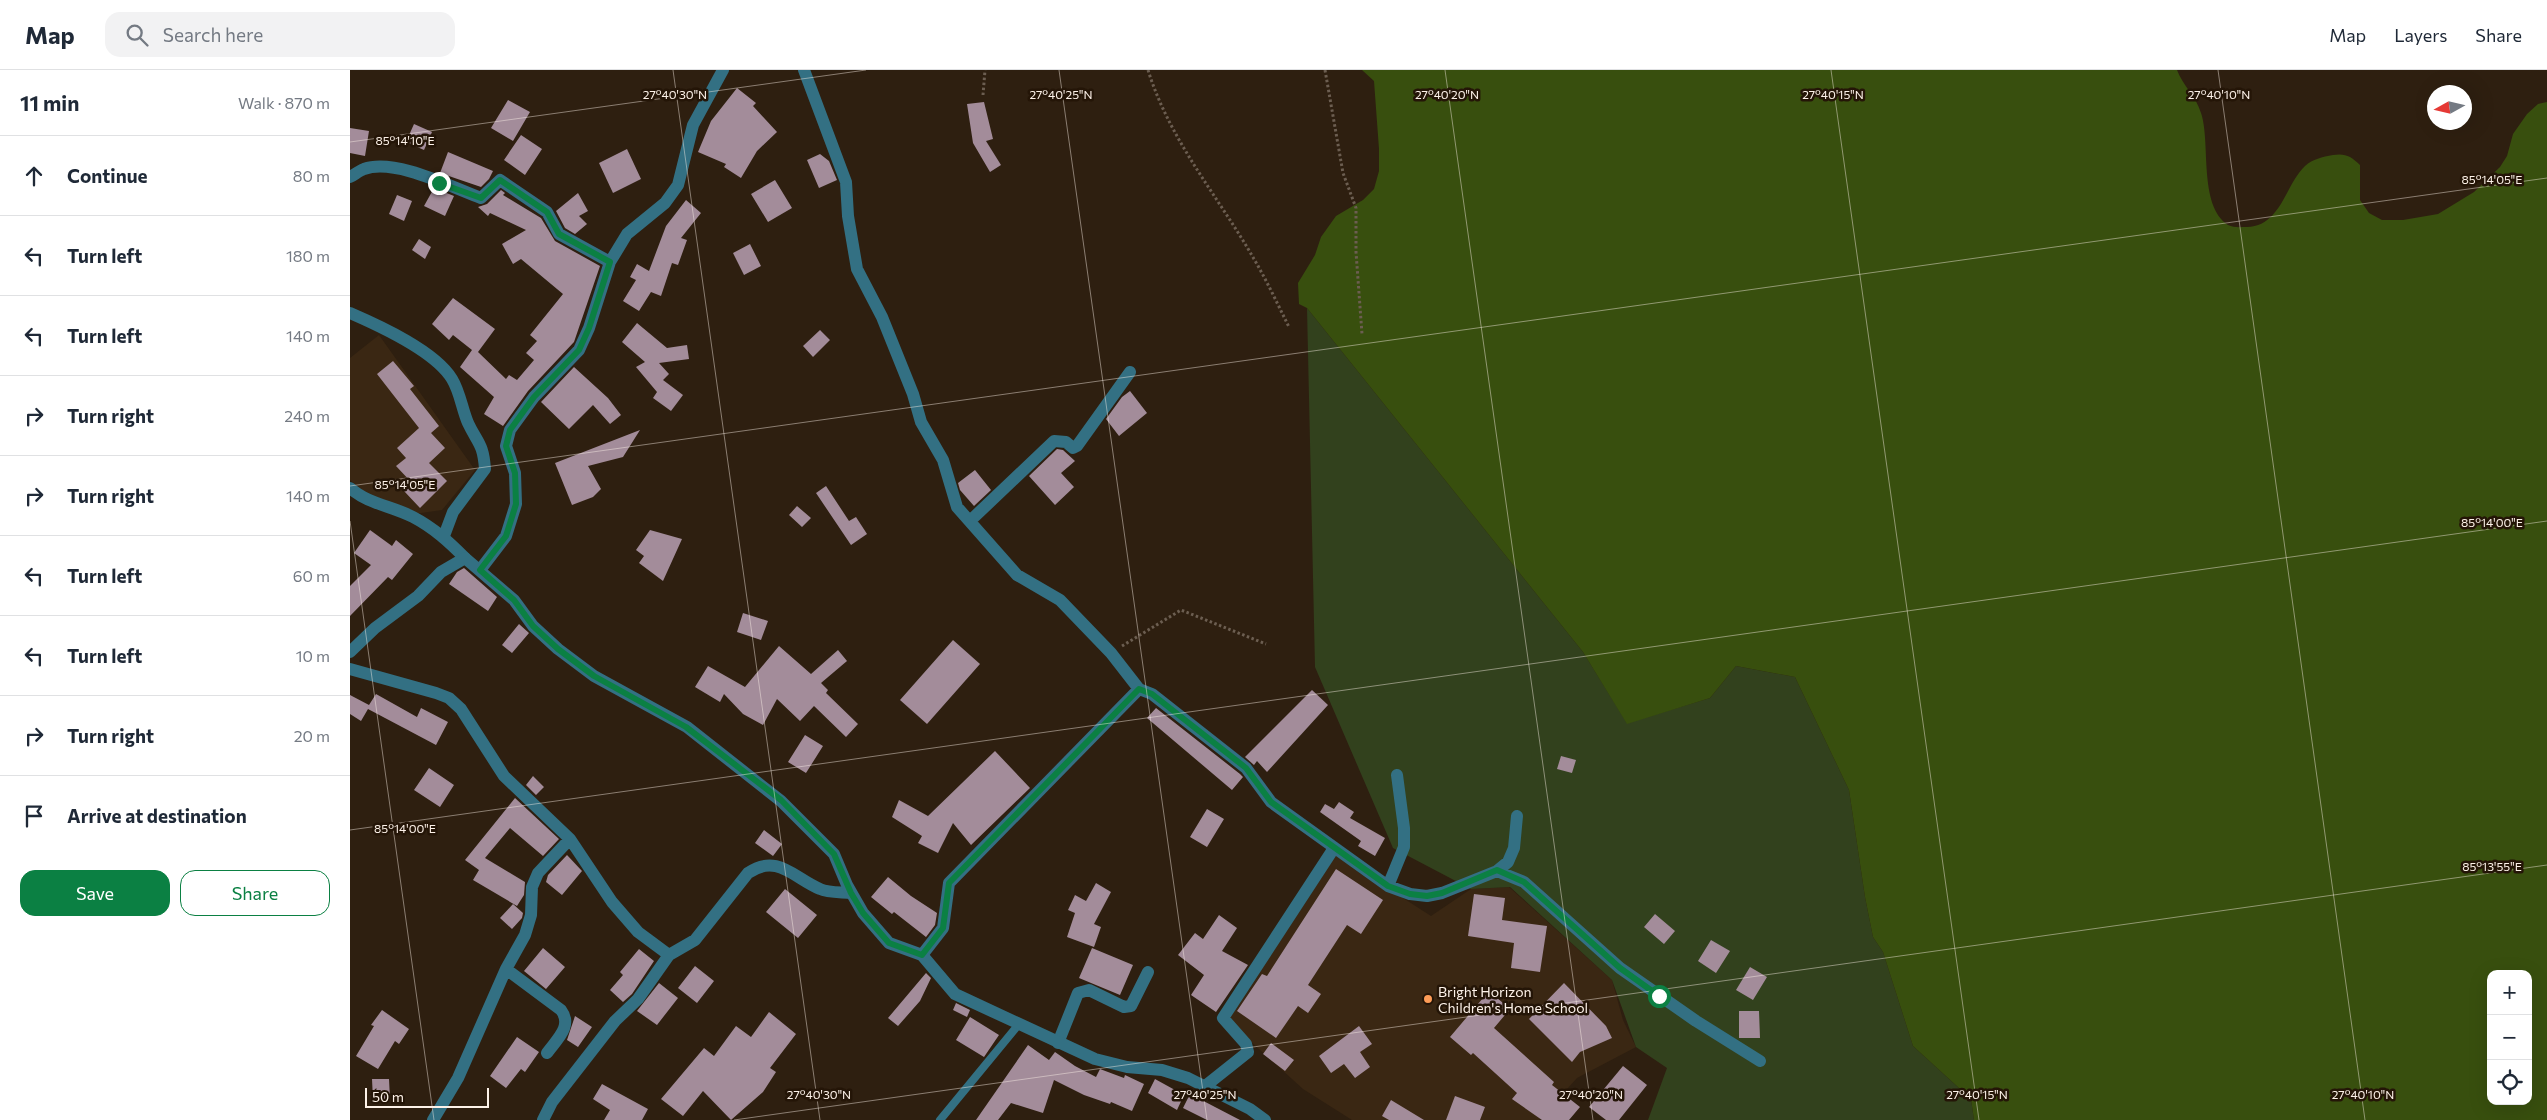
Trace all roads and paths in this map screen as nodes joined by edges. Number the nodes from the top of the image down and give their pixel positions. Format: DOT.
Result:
graph roads {
  1 [pos="723,70"];
  2 [pos="804,70"];
  3 [pos="985,70"];
  4 [pos="1148,70"];
  5 [pos="1325,70"];
  6 [pos="983,95"];
  7 [pos="350,177"];
  8 [pos="610,262"];
  9 [pos="350,313"];
  10 [pos="1289,327"];
  11 [pos="1362,334"];
  12 [pos="1130,372"];
  13 [pos="350,488"];
  14 [pos="971,520"];
  15 [pos="444,536"];
  16 [pos="465,558"];
  17 [pos="480,570"];
  18 [pos="1266,644"];
  19 [pos="350,652"];
  20 [pos="1111,653"];
  21 [pos="350,668"];
  22 [pos="1139,689"];
  23 [pos="1397,775"];
  24 [pos="1517,816"];
  25 [pos="570,839"];
  26 [pos="1334,848"];
  27 [pos="1497,870"];
  28 [pos="1388,886"];
  29 [pos="849,889"];
  30 [pos="669,955"];
  31 [pos="922,955"];
  32 [pos="506,969"];
  33 [pos="1148,972"];
  34 [pos="1018,1024"];
  35 [pos="1058,1043"];
  36 [pos="547,1053"];
  37 [pos="1760,1062"];
  38 [pos="1204,1087"];
  39 [pos="433,1120"];
  40 [pos="543,1120"];
  41 [pos="940,1120"];
  42 [pos="1265,1120"];
  1 -- 8 [label="street"];
  2 -- 14 [label="street"];
  3 -- 6 [label="path"];
  4 -- 10 [label="path"];
  5 -- 11 [label="path"];
  7 -- 8 [label="street"];
  8 -- 17 [label="street"];
  9 -- 15 [label="street"];
  12 -- 14 [label="street"];
  13 -- 15 [label="street"];
  14 -- 20 [label="street"];
  15 -- 16 [label="street"];
  16 -- 17 [label="street"];
  16 -- 19 [label="street"];
  17 -- 29 [label="street"];
  18 -- 20 [label="path"];
  20 -- 22 [label="street"];
  21 -- 25 [label="street"];
  22 -- 26 [label="street"];
  22 -- 31 [label="street"];
  23 -- 28 [label="street"];
  24 -- 27 [label="street"];
  25 -- 30 [label="street"];
  25 -- 32 [label="street"];
  26 -- 28 [label="street"];
  26 -- 38 [label="street"];
  27 -- 28 [label="street"];
  27 -- 37 [label="street"];
  29 -- 30 [label="street"];
  29 -- 31 [label="street"];
  30 -- 40 [label="street"];
  31 -- 34 [label="street"];
  32 -- 36 [label="street"];
  32 -- 39 [label="street"];
  33 -- 35 [label="street"];
  34 -- 35 [label="street"];
  34 -- 41 [label="lane"];
  35 -- 38 [label="street"];
  38 -- 42 [label="street"];
}
